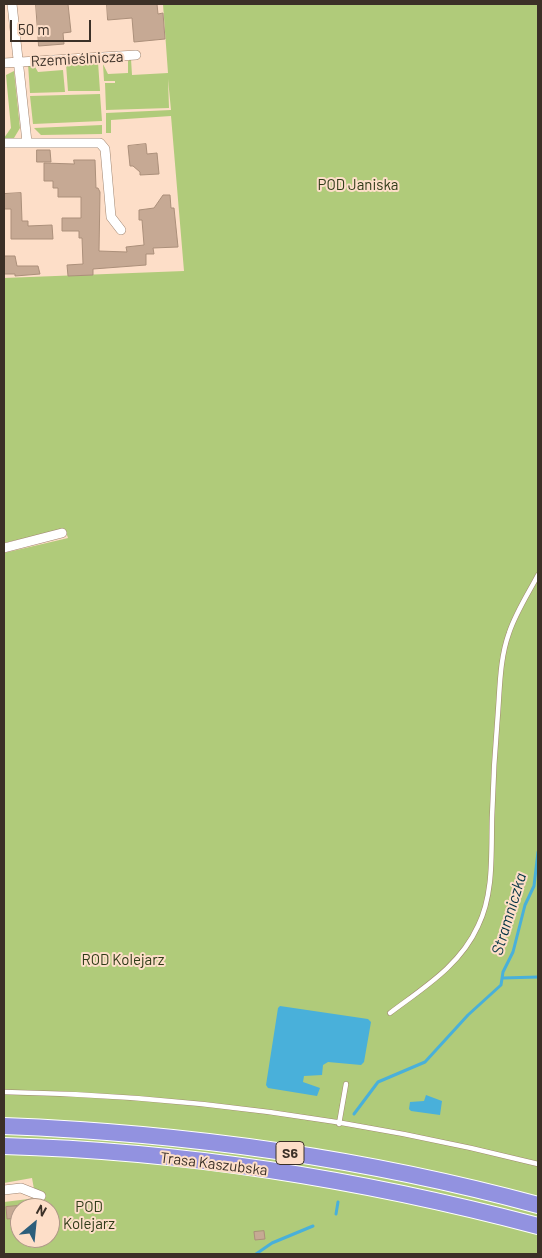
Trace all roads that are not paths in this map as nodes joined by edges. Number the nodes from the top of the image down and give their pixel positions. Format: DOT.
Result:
graph roads {
  1 [pos="12,4"];
  2 [pos="136,55"];
  3 [pos="18,62"];
  4 [pos="4,63"];
  5 [pos="27,142"];
  6 [pos="4,143"];
  7 [pos="121,230"];
  8 [pos="62,534"];
  9 [pos="4,548"];
  10 [pos="538,575"];
  11 [pos="390,1013"];
  12 [pos="346,1084"];
  13 [pos="4,1092"];
  14 [pos="339,1124"];
  15 [pos="4,1126"];
  16 [pos="4,1146"];
  17 [pos="538,1164"];
  18 [pos="4,1190"];
  19 [pos="41,1196"];
  20 [pos="538,1205"];
  21 [pos="538,1226"];
  1 -- 3 [label="street, Rzemieślnicza"];
  2 -- 3 [label="street, Rzemieślnicza"];
  3 -- 4 [label="street, Rzemieślnicza"];
  3 -- 5 [label="street, Rzemieślnicza"];
  5 -- 6 [label="street"];
  5 -- 7 [label="street"];
  8 -- 9 [label="street"];
  10 -- 11 [label="lane"];
  12 -- 14 [label="lane"];
  13 -- 14 [label="lane"];
  14 -- 17 [label="lane"];
  15 -- 20 [label="highway, Trasa Kaszubska / S6"];
  16 -- 21 [label="highway, Trasa Kaszubska / S6"];
  18 -- 19 [label="street"];
}
